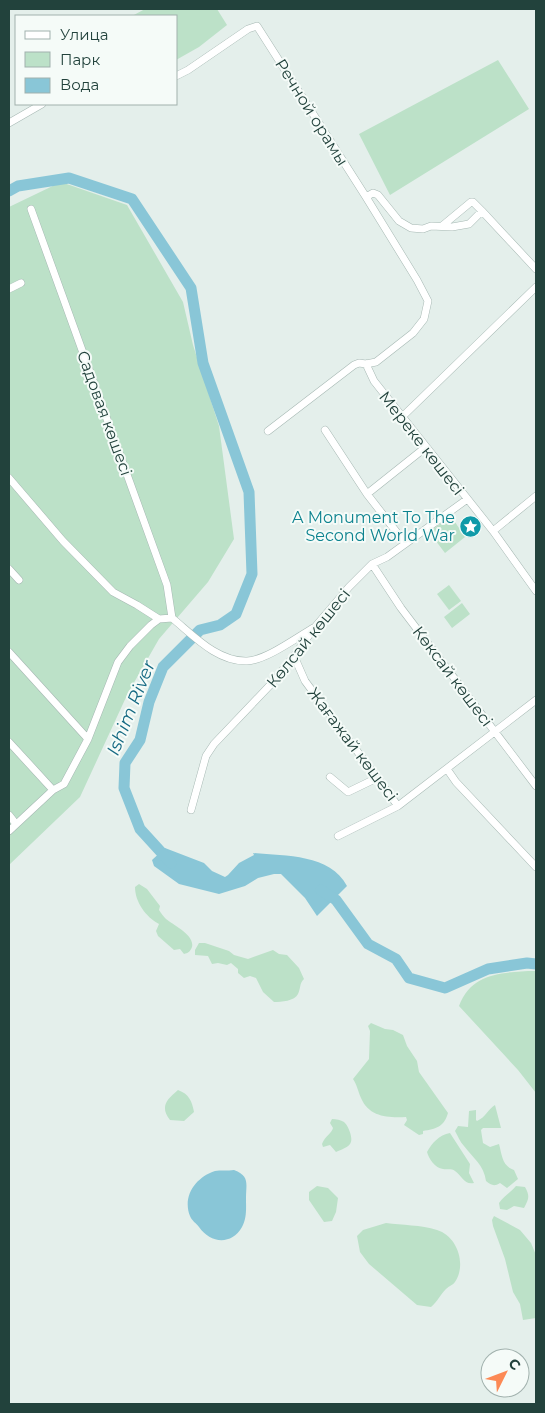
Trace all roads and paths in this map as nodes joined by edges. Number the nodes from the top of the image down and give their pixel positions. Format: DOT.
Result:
graph roads {
  1 [pos="178,75"];
  2 [pos="40,105"];
  3 [pos="9,123"];
  4 [pos="366,197"];
  5 [pos="31,209"];
  6 [pos="482,211"];
  7 [pos="442,226"];
  8 [pos="536,269"];
  9 [pos="21,283"];
  10 [pos="536,287"];
  11 [pos="9,289"];
  12 [pos="366,364"];
  13 [pos="403,416"];
  14 [pos="326,430"];
  15 [pos="268,431"];
  16 [pos="426,448"];
  17 [pos="9,478"];
  18 [pos="367,494"];
  19 [pos="536,496"];
  20 [pos="466,500"];
  21 [pos="493,531"];
  22 [pos="405,543"];
  23 [pos="372,564"];
  24 [pos="9,569"];
  25 [pos="19,580"];
  26 [pos="536,591"];
  27 [pos="172,618"];
  28 [pos="159,619"];
  29 [pos="315,627"];
  30 [pos="9,652"];
  31 [pos="294,656"];
  32 [pos="536,700"];
  33 [pos="495,731"];
  34 [pos="88,739"];
  35 [pos="9,742"];
  36 [pos="447,769"];
  37 [pos="330,777"];
  38 [pos="377,778"];
  39 [pos="536,786"];
  40 [pos="53,790"];
  41 [pos="398,806"];
  42 [pos="191,810"];
  43 [pos="9,816"];
  44 [pos="16,824"];
  45 [pos="9,831"];
  46 [pos="338,836"];
  47 [pos="536,867"];
  1 -- 4 [label="street, Речной орамы"];
  2 -- 3 [label="street"];
  4 -- 7 [label="street"];
  4 -- 12 [label="street, Речной орамы"];
  5 -- 27 [label="street, Садовая көшесі"];
  6 -- 7 [label="street"];
  6 -- 7 [label="street"];
  6 -- 8 [label="street"];
  9 -- 11 [label="street"];
  10 -- 13 [label="street"];
  12 -- 13 [label="street, Мереке көшесі"];
  12 -- 15 [label="street, Речной орамы"];
  13 -- 16 [label="street, Мереке көшесі"];
  14 -- 18 [label="street"];
  16 -- 18 [label="street"];
  16 -- 20 [label="street, Мереке көшесі"];
  17 -- 28 [label="street"];
  18 -- 22 [label="street"];
  19 -- 21 [label="street"];
  20 -- 21 [label="street, Мереке көшесі"];
  20 -- 22 [label="street, Көлсай көшесі"];
  21 -- 26 [label="street, Мереке көшесі"];
  22 -- 23 [label="street, Көлсай көшесі"];
  23 -- 29 [label="street, Көлсай көшесі"];
  23 -- 33 [label="street, Көксай көшесі"];
  24 -- 25 [label="street"];
  27 -- 28 [label="street"];
  27 -- 29 [label="street"];
  28 -- 34 [label="street"];
  29 -- 31 [label="street, Көлсай көшесі"];
  30 -- 34 [label="street"];
  31 -- 38 [label="street, Жағажай көшесі"];
  31 -- 42 [label="street, Көлсай көшесі"];
  32 -- 33 [label="street, Жағажай көшесі"];
  33 -- 36 [label="street, Жағажай көшесі"];
  33 -- 39 [label="street, Көксай көшесі"];
  34 -- 40 [label="street"];
  35 -- 40 [label="street"];
  36 -- 41 [label="street, Жағажай көшесі"];
  36 -- 47 [label="street"];
  37 -- 38 [label="street"];
  38 -- 41 [label="street, Жағажай көшесі"];
  40 -- 44 [label="street"];
  41 -- 46 [label="street"];
  43 -- 44 [label="street"];
  44 -- 45 [label="street"];
}
